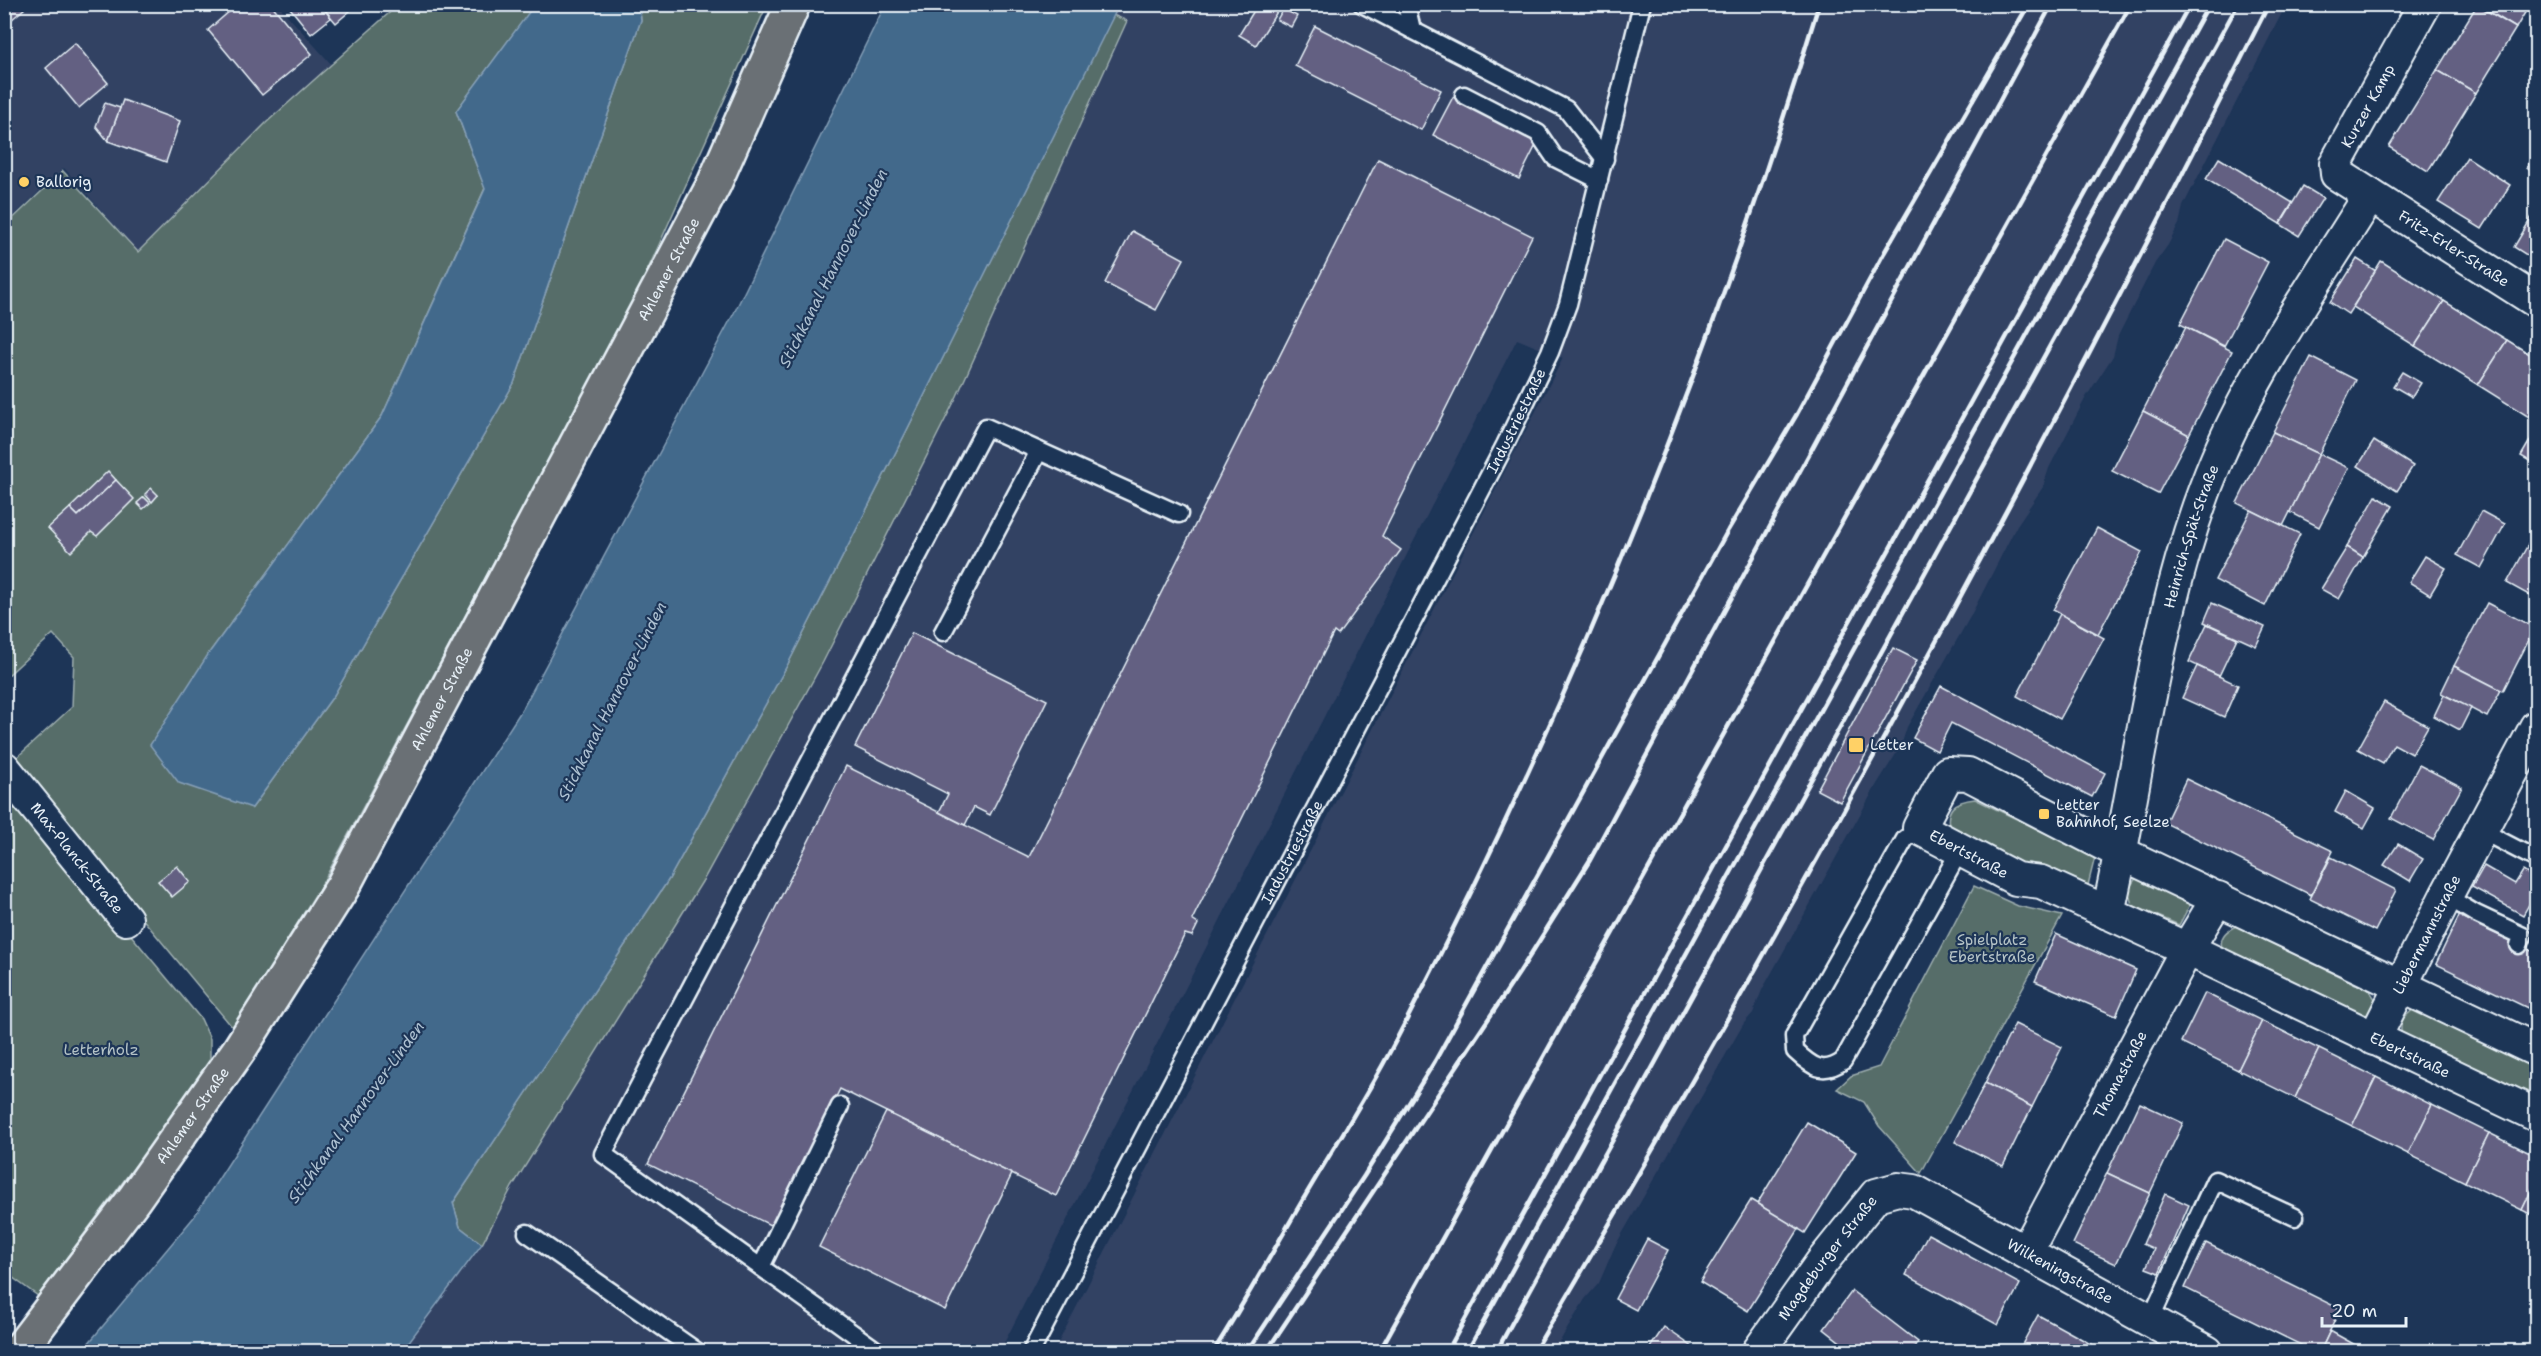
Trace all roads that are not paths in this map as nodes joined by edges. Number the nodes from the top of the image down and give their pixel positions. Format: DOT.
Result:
graph roads {
  1 [pos="793,4"];
  2 [pos="1362,4"];
  3 [pos="1406,4"];
  4 [pos="1642,4"];
  5 [pos="2425,4"];
  6 [pos="1412,30"];
  7 [pos="1464,95"];
  8 [pos="1605,159"];
  9 [pos="1599,180"];
  10 [pos="2370,195"];
  11 [pos="2536,301"];
  12 [pos="1039,451"];
  13 [pos="1179,514"];
  14 [pos="943,632"];
  15 [pos="2536,728"];
  16 [pos="4,768"];
  17 [pos="1919,828"];
  18 [pos="2482,831"];
  19 [pos="1960,850"];
  20 [pos="2121,853"];
  21 [pos="2536,859"];
  22 [pos="2446,896"];
  23 [pos="2218,898"];
  24 [pos="2108,914"];
  25 [pos="126,919"];
  26 [pos="2519,945"];
  27 [pos="2187,949"];
  28 [pos="2399,986"];
  29 [pos="2374,1039"];
  30 [pos="2536,1050"];
  31 [pos="840,1106"];
  32 [pos="2536,1115"];
  33 [pos="1914,1191"];
  34 [pos="2295,1217"];
  35 [pos="527,1233"];
  36 [pos="2026,1252"];
  37 [pos="761,1267"];
  38 [pos="2150,1320"];
  39 [pos="695,1351"];
  40 [pos="18,1352"];
  41 [pos="879,1352"];
  42 [pos="1031,1352"];
  43 [pos="1758,1352"];
  44 [pos="2207,1352"];
  1 -- 40 [label="main road, Ahlemer Straße"];
  2 -- 6 [label="lane"];
  3 -- 6 [label="lane"];
  4 -- 8 [label="lane, Industriestraße"];
  5 -- 10 [label="street, Kurzer Kamp"];
  6 -- 8 [label="lane"];
  7 -- 9 [label="lane"];
  8 -- 9 [label="lane, Industriestraße"];
  9 -- 42 [label="lane, Industriestraße"];
  10 -- 11 [label="street, Fritz-Erler-Straße"];
  10 -- 20 [label="street, Heinrich-Spät-Straße"];
  12 -- 13 [label="lane"];
  12 -- 14 [label="lane"];
  12 -- 37 [label="lane"];
  15 -- 18 [label="street, Liebermannstraße"];
  16 -- 25 [label="street, Max-Planck-Straße"];
  17 -- 19 [label="street, Ebertstraße"];
  17 -- 19 [label="lane"];
  17 -- 20 [label="street, Ebertstraße"];
  18 -- 21 [label="lane"];
  18 -- 22 [label="street, Liebermannstraße"];
  19 -- 24 [label="street, Ebertstraße"];
  20 -- 23 [label="street, Ebertstraße"];
  20 -- 24 [label="street, Heinrich-Spät-Straße"];
  22 -- 26 [label="lane"];
  22 -- 28 [label="street, Liebermannstraße"];
  23 -- 27 [label="street, Thomastraße"];
  23 -- 28 [label="street, Ebertstraße"];
  24 -- 27 [label="street, Ebertstraße"];
  27 -- 29 [label="street, Ebertstraße"];
  27 -- 36 [label="street, Thomastraße"];
  28 -- 29 [label="street, Liebermannstraße"];
  28 -- 30 [label="street, Ebertstraße"];
  29 -- 32 [label="street, Ebertstraße"];
  31 -- 37 [label="lane"];
  33 -- 36 [label="street, Wilkeningstraße"];
  33 -- 43 [label="street, Magdeburger Straße"];
  34 -- 38 [label="lane"];
  35 -- 39 [label="lane"];
  36 -- 38 [label="street, Wilkeningstraße"];
  37 -- 41 [label="lane"];
  38 -- 44 [label="street, Wilkeningstraße"];
}
